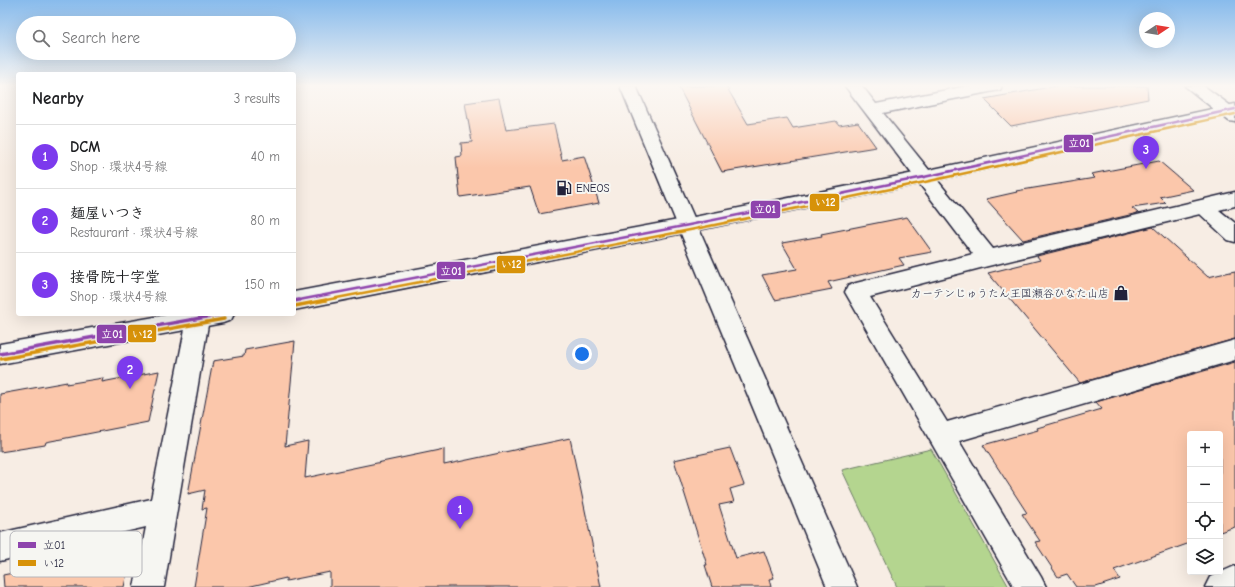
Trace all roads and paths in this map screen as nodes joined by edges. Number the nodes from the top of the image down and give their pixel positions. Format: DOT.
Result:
graph roads {
  1 [pos="640,113"];
  2 [pos="874,113"];
  3 [pos="1225,113"];
  4 [pos="924,177"];
  5 [pos="1235,199"];
  6 [pos="1204,206"];
  7 [pos="689,225"];
  8 [pos="1235,234"];
  9 [pos="988,258"];
  10 [pos="296,301"];
  11 [pos="213,316"];
  12 [pos="198,319"];
  13 [pos="1235,350"];
  14 [pos="0,354"];
  15 [pos="941,435"];
  16 [pos="163,510"];
  17 [pos="70,531"];
  18 [pos="10,545"];
  19 [pos="0,547"];
  20 [pos="1235,581"];
  21 [pos="149,587"];
  22 [pos="842,587"];
  23 [pos="1031,587"];
  24 [pos="1220,587"];
  1 -- 7 [label="street"];
  2 -- 4 [label="street"];
  3 -- 4 [label="street"];
  4 -- 7 [label="street"];
  4 -- 9 [label="street"];
  5 -- 6 [label="street"];
  6 -- 8 [label="street"];
  6 -- 9 [label="street"];
  7 -- 10 [label="street"];
  7 -- 22 [label="street"];
  9 -- 15 [label="street"];
  11 -- 12 [label="street"];
  12 -- 14 [label="street"];
  12 -- 16 [label="street"];
  13 -- 15 [label="street"];
  15 -- 23 [label="street"];
  16 -- 17 [label="street"];
  16 -- 21 [label="street"];
  18 -- 19 [label="street"];
  20 -- 24 [label="street"];
}
